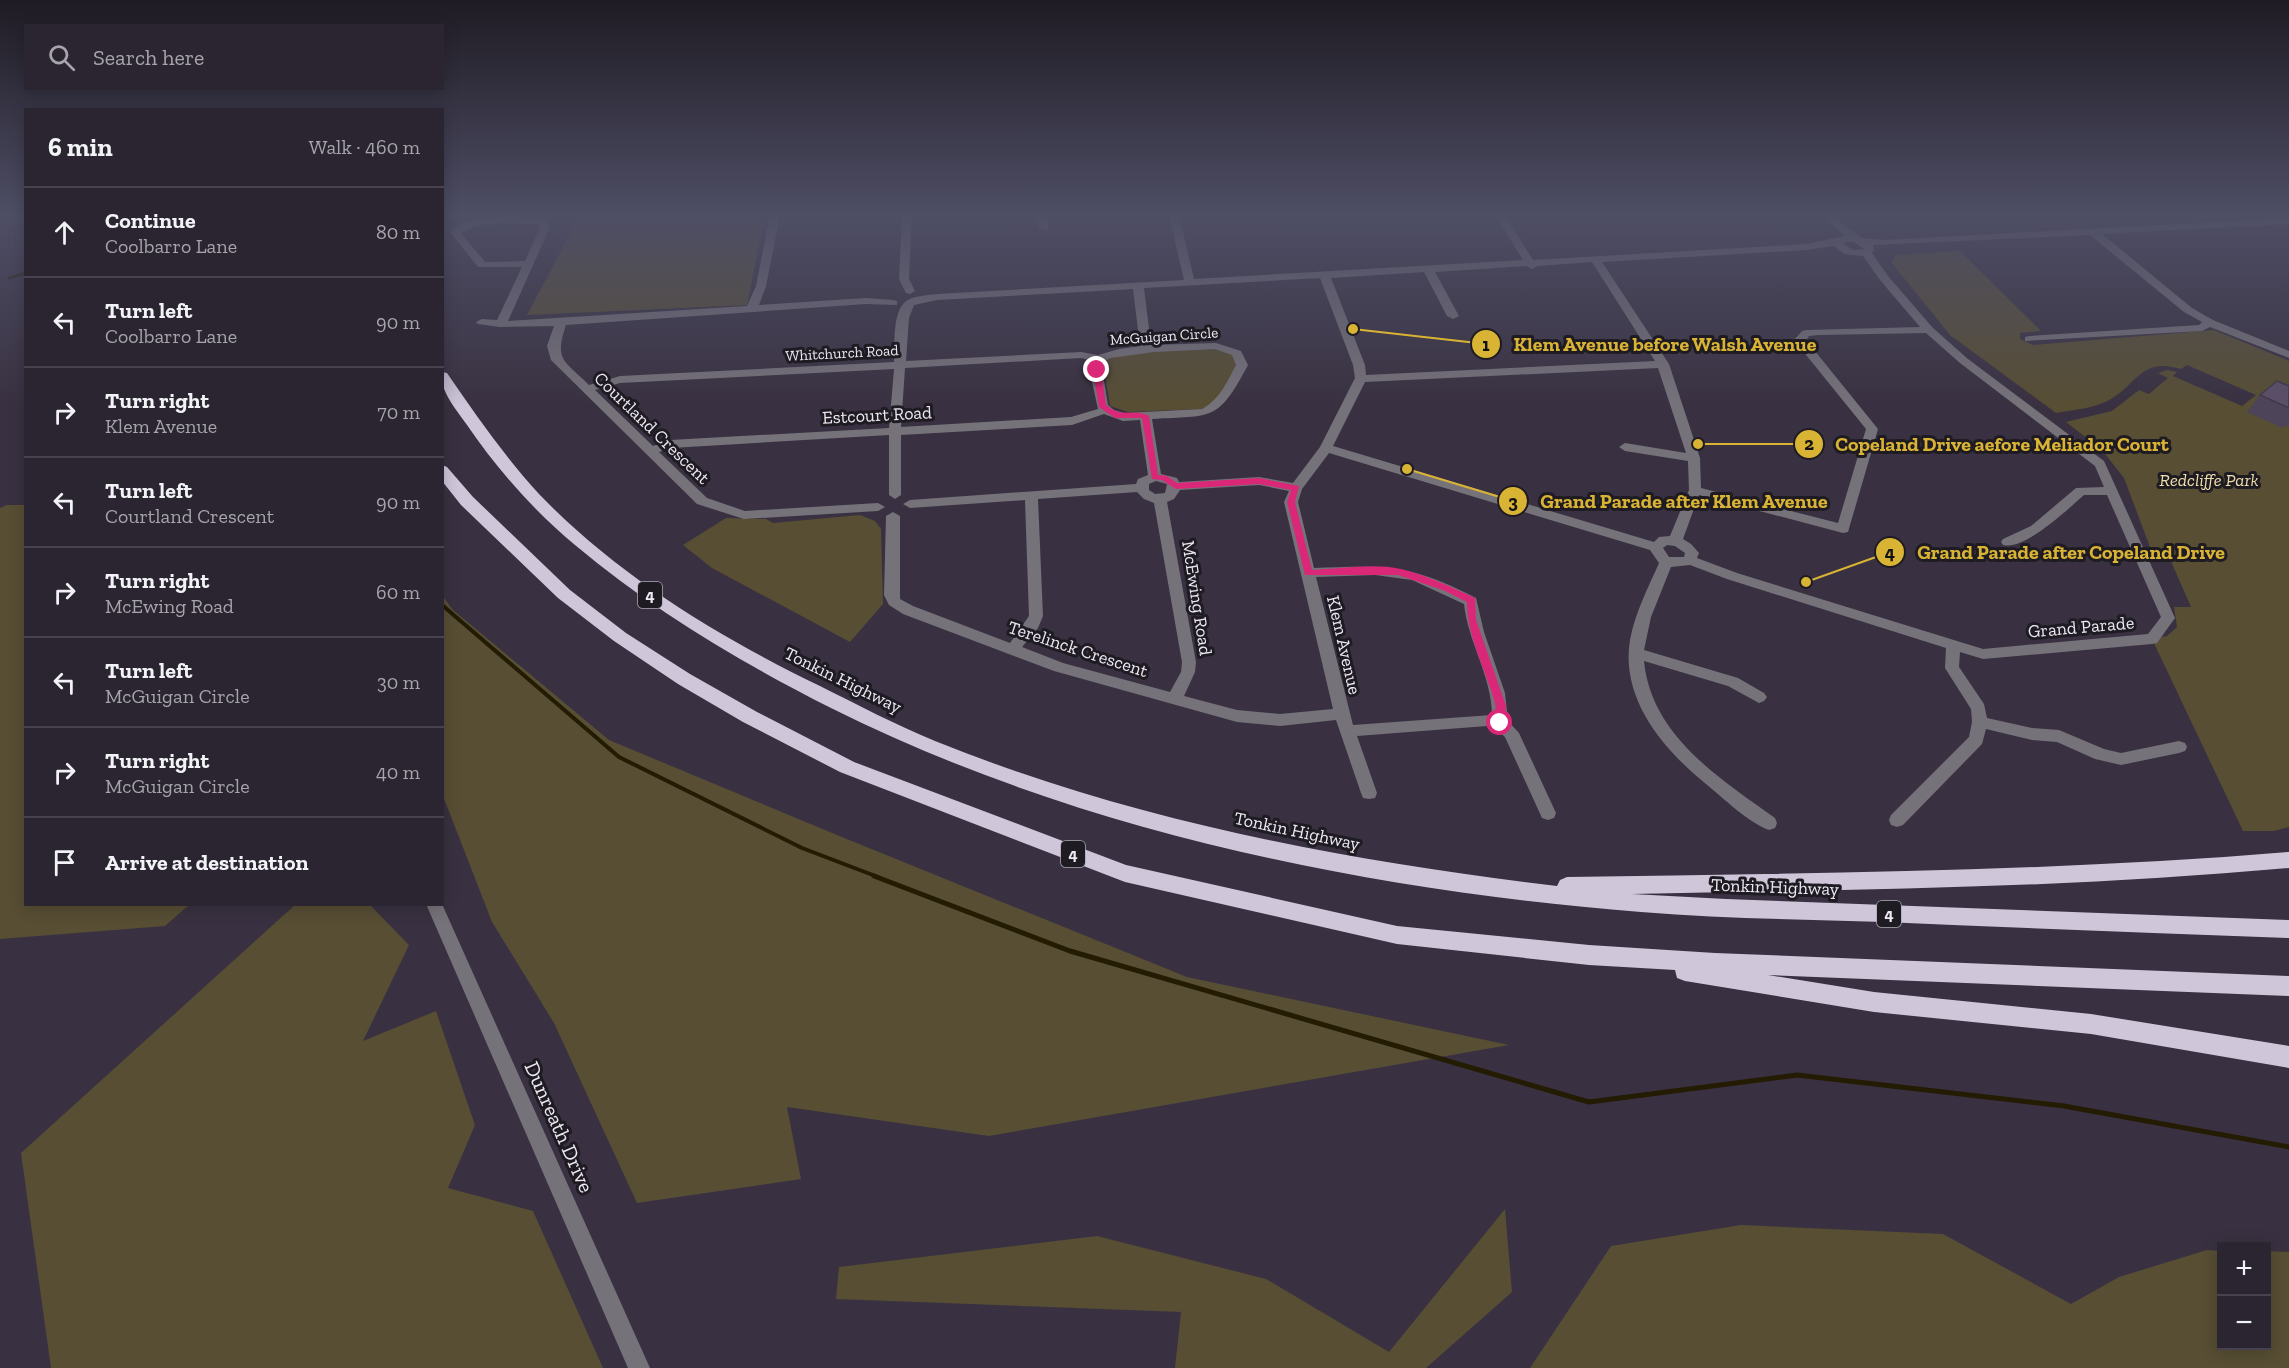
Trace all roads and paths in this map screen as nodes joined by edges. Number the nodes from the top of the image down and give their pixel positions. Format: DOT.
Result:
graph roads {
  1 [pos="521,279"];
  2 [pos="762,279"];
  3 [pos="904,279"];
  4 [pos="1189,279"];
  5 [pos="1268,279"];
  6 [pos="1295,279"];
  7 [pos="1326,279"];
  8 [pos="1433,279"];
  9 [pos="1608,279"];
  10 [pos="1885,279"];
  11 [pos="2150,279"];
  12 [pos="1190,283"];
  13 [pos="1157,285"];
  14 [pos="761,286"];
  15 [pos="1138,286"];
  16 [pos="911,297"];
  17 [pos="895,298"];
  18 [pos="767,306"];
  19 [pos="752,308"];
  20 [pos="1453,316"];
  21 [pos="903,318"];
  22 [pos="482,322"];
  23 [pos="561,322"];
  24 [pos="2209,322"];
  25 [pos="500,324"];
  26 [pos="1929,330"];
  27 [pos="2029,339"];
  28 [pos="1146,349"];
  29 [pos="2289,355"];
  30 [pos="1099,359"];
  31 [pos="1663,364"];
  32 [pos="900,365"];
  33 [pos="1360,378"];
  34 [pos="444,379"];
  35 [pos="586,389"];
  36 [pos="1106,410"];
  37 [pos="1145,416"];
  38 [pos="895,432"];
  39 [pos="1625,447"];
  40 [pos="1326,448"];
  41 [pos="650,451"];
  42 [pos="1694,458"];
  43 [pos="444,472"];
  44 [pos="1155,477"];
  45 [pos="1176,486"];
  46 [pos="1141,488"];
  47 [pos="1296,488"];
  48 [pos="1695,490"];
  49 [pos="2112,491"];
  50 [pos="895,495"];
  51 [pos="1031,496"];
  52 [pos="1161,499"];
  53 [pos="910,504"];
  54 [pos="878,507"];
  55 [pos="893,516"];
  56 [pos="1675,541"];
  57 [pos="2008,542"];
  58 [pos="1656,547"];
  59 [pos="1690,560"];
  60 [pos="1667,561"];
  61 [pos="1308,573"];
  62 [pos="1953,644"];
  63 [pos="1013,649"];
  64 [pos="1636,653"];
  65 [pos="1759,697"];
  66 [pos="1174,700"];
  67 [pos="1342,714"];
  68 [pos="1980,722"];
  69 [pos="1500,723"];
  70 [pos="1347,731"];
  71 [pos="2179,747"];
  72 [pos="1369,793"];
  73 [pos="1548,813"];
  74 [pos="1897,819"];
  75 [pos="1769,823"];
  76 [pos="2289,860"];
  77 [pos="1491,888"];
  78 [pos="435,906"];
  79 [pos="2289,929"];
  80 [pos="1589,955"];
  81 [pos="2289,986"];
  82 [pos="2289,1057"];
  83 [pos="639,1368"];
  1 -- 25 [label="street"];
  2 -- 14 [label="street"];
  3 -- 16 [label="street"];
  3 -- 17 [label="street"];
  4 -- 12 [label="street"];
  5 -- 12 [label="street"];
  6 -- 13 [label="street"];
  7 -- 33 [label="street"];
  8 -- 20 [label="street"];
  9 -- 31 [label="street"];
  10 -- 26 [label="street, Grand Parade"];
  11 -- 24 [label="street"];
  12 -- 13 [label="street"];
  13 -- 15 [label="street"];
  14 -- 18 [label="street"];
  14 -- 19 [label="street"];
  15 -- 16 [label="street"];
  15 -- 28 [label="street"];
  16 -- 17 [label="street"];
  16 -- 21 [label="street"];
  17 -- 18 [label="street"];
  17 -- 21 [label="street"];
  18 -- 19 [label="street"];
  19 -- 23 [label="street"];
  21 -- 32 [label="street"];
  22 -- 25 [label="street"];
  23 -- 25 [label="street"];
  23 -- 35 [label="street, Courtland Crescent"];
  24 -- 27 [label="street"];
  24 -- 29 [label="street"];
  26 -- 48 [label="street"];
  26 -- 49 [label="street, Grand Parade"];
  28 -- 30 [label="street, McGuigan Circle"];
  28 -- 37 [label="street, McGuigan Circle"];
  30 -- 32 [label="street, Whitchurch Road"];
  30 -- 36 [label="street, McGuigan Circle"];
  31 -- 33 [label="street"];
  31 -- 42 [label="street"];
  32 -- 35 [label="street, Whitchurch Road"];
  32 -- 38 [label="street"];
  33 -- 40 [label="street"];
  34 -- 77 [label="highway, Tonkin Highway / 4"];
  35 -- 41 [label="street, Courtland Crescent"];
  36 -- 37 [label="street, McGuigan Circle"];
  36 -- 38 [label="street, Estcourt Road"];
  37 -- 44 [label="street"];
  38 -- 41 [label="street, Estcourt Road"];
  38 -- 50 [label="street"];
  39 -- 42 [label="street"];
  40 -- 47 [label="street"];
  40 -- 58 [label="street"];
  41 -- 54 [label="street, Courtland Crescent"];
  42 -- 48 [label="street"];
  43 -- 80 [label="highway, 4"];
  44 -- 45 [label="street"];
  44 -- 46 [label="street"];
  45 -- 47 [label="street"];
  45 -- 52 [label="street"];
  46 -- 51 [label="street"];
  46 -- 52 [label="street"];
  47 -- 61 [label="street, Klem Avenue"];
  48 -- 56 [label="street"];
  49 -- 57 [label="street"];
  49 -- 62 [label="street, Grand Parade"];
  50 -- 53 [label="street"];
  50 -- 54 [label="street"];
  51 -- 53 [label="street"];
  51 -- 63 [label="street"];
  52 -- 66 [label="street, McEwing Road"];
  53 -- 55 [label="street"];
  54 -- 55 [label="street"];
  55 -- 63 [label="street, Terelinck Crescent"];
  56 -- 58 [label="street"];
  56 -- 59 [label="street"];
  58 -- 60 [label="street"];
  59 -- 60 [label="street"];
  59 -- 62 [label="street, Grand Parade"];
  60 -- 64 [label="street"];
  61 -- 67 [label="street, Klem Avenue"];
  61 -- 69 [label="street"];
  62 -- 68 [label="street"];
  63 -- 66 [label="street, Terelinck Crescent"];
  64 -- 65 [label="street"];
  64 -- 75 [label="street"];
  66 -- 67 [label="street, Terelinck Crescent"];
  67 -- 70 [label="street, Klem Avenue"];
  68 -- 71 [label="street"];
  68 -- 74 [label="street"];
  69 -- 70 [label="street"];
  69 -- 73 [label="street"];
  70 -- 72 [label="street, Klem Avenue"];
  76 -- 77 [label="highway"];
  77 -- 79 [label="highway, Tonkin Highway / 4"];
  78 -- 83 [label="street, Dunreath Drive"];
  80 -- 81 [label="highway, 4"];
  80 -- 82 [label="highway"];
}
